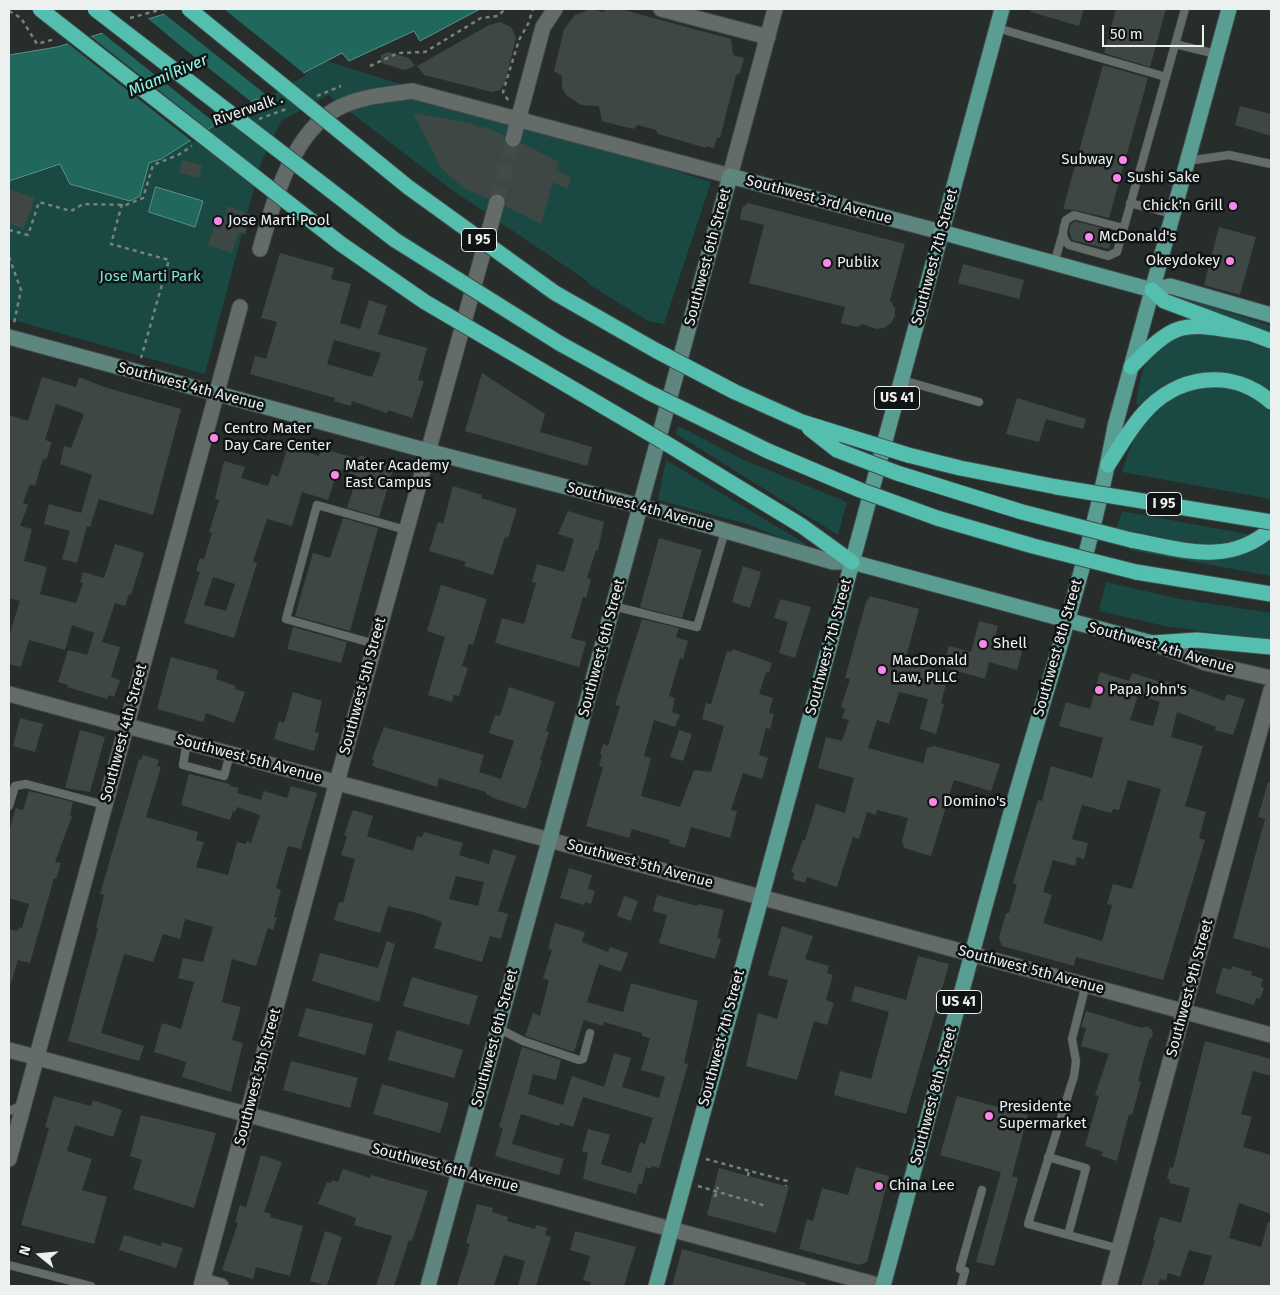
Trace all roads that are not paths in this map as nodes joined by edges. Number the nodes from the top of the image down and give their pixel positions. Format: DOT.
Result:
graph roads {
  1 [pos="40,9"];
  2 [pos="95,9"];
  3 [pos="189,9"];
  4 [pos="555,9"];
  5 [pos="661,9"];
  6 [pos="775,9"];
  7 [pos="1002,9"];
  8 [pos="1185,9"];
  9 [pos="1229,9"];
  10 [pos="997,28"];
  11 [pos="768,37"];
  12 [pos="1176,44"];
  13 [pos="1216,54"];
  14 [pos="1166,77"];
  15 [pos="519,118"];
  16 [pos="513,139"];
  17 [pos="1188,161"];
  18 [pos="1271,164"];
  19 [pos="730,176"];
  20 [pos="497,202"];
  21 [pos="1130,203"];
  22 [pos="1173,214"];
  23 [pos="1123,228"];
  24 [pos="941,232"];
  25 [pos="1062,234"];
  26 [pos="260,249"];
  27 [pos="1054,264"];
  28 [pos="1152,290"];
  29 [pos="240,307"];
  30 [pos="1271,315"];
  31 [pos="11,330"];
  32 [pos="1248,333"];
  33 [pos="1271,341"];
  34 [pos="1131,367"];
  35 [pos="902,380"];
  36 [pos="216,394"];
  37 [pos="979,402"];
  38 [pos="1271,402"];
  39 [pos="802,422"];
  40 [pos="427,451"];
  41 [pos="1108,465"];
  42 [pos="640,506"];
  43 [pos="1271,522"];
  44 [pos="406,530"];
  45 [pos="1271,530"];
  46 [pos="725,531"];
  47 [pos="852,562"];
  48 [pos="1271,594"];
  49 [pos="613,606"];
  50 [pos="1066,621"];
  51 [pos="1152,643"];
  52 [pos="375,644"];
  53 [pos="1271,647"];
  54 [pos="1271,678"];
  55 [pos="1271,690"];
  56 [pos="9,694"];
  57 [pos="126,726"];
  58 [pos="187,742"];
  59 [pos="230,754"];
  60 [pos="337,782"];
  61 [pos="104,805"];
  62 [pos="9,806"];
  63 [pos="550,840"];
  64 [pos="760,897"];
  65 [pos="971,954"];
  66 [pos="1086,984"];
  67 [pos="1184,1012"];
  68 [pos="498,1028"];
  69 [pos="590,1033"];
  70 [pos="1271,1035"];
  71 [pos="9,1050"];
  72 [pos="36,1058"];
  73 [pos="23,1105"];
  74 [pos="9,1111"];
  75 [pos="248,1114"];
  76 [pos="1048,1157"];
  77 [pos="9,1159"];
  78 [pos="459,1172"];
  79 [pos="982,1190"];
  80 [pos="671,1228"];
  81 [pos="1068,1235"];
  82 [pos="1120,1249"];
  83 [pos="9,1265"];
  84 [pos="202,1284"];
  85 [pos="90,1286"];
  86 [pos="221,1286"];
  87 [pos="428,1286"];
  88 [pos="656,1286"];
  89 [pos="882,1286"];
  90 [pos="961,1286"];
  91 [pos="1109,1286"];
  1 -- 47 [label="highway, bridge"];
  2 -- 48 [label="highway, bridge"];
  3 -- 39 [label="highway, I 95, bridge"];
  4 -- 15 [label="street"];
  5 -- 11 [label="street"];
  6 -- 11 [label="street, Southwest 6th Street"];
  7 -- 10 [label="main road, Southwest 7th Street / US 41"];
  8 -- 12 [label="lane"];
  9 -- 13 [label="main road, Southwest 8th Street / US 41"];
  10 -- 14 [label="lane"];
  10 -- 24 [label="main road, Southwest 7th Street / US 41"];
  11 -- 19 [label="street, Southwest 6th Street"];
  12 -- 13 [label="lane"];
  12 -- 14 [label="lane"];
  13 -- 17 [label="main road, Southwest 8th Street / US 41"];
  14 -- 21 [label="lane"];
  15 -- 16 [label="street"];
  15 -- 19 [label="street, Southwest 3rd Avenue"];
  15 -- 26 [label="street, Southwest 3rd Avenue"];
  17 -- 18 [label="lane"];
  17 -- 22 [label="main road, Southwest 8th Street / US 41"];
  19 -- 24 [label="street, Southwest 3rd Avenue"];
  19 -- 42 [label="street, Southwest 6th Street"];
  20 -- 40 [label="street, Southwest 5th Street"];
  21 -- 22 [label="lane"];
  21 -- 23 [label="lane"];
  22 -- 28 [label="main road, Southwest 8th Street / US 41"];
  23 -- 25 [label="lane"];
  23 -- 25 [label="lane"];
  24 -- 27 [label="main road, Southwest 3rd Avenue"];
  24 -- 35 [label="main road, Southwest 7th Street / US 41"];
  25 -- 27 [label="lane"];
  27 -- 28 [label="main road, Southwest 3rd Avenue"];
  28 -- 30 [label="main road, Southwest 3rd Avenue"];
  28 -- 32 [label="highway"];
  28 -- 34 [label="main road, Southwest 8th Street / US 41"];
  29 -- 36 [label="street, Southwest 4th Street"];
  31 -- 36 [label="street, Southwest 4th Avenue"];
  32 -- 33 [label="highway"];
  32 -- 34 [label="highway"];
  34 -- 41 [label="main road, Southwest 8th Street / US 41"];
  35 -- 37 [label="lane"];
  35 -- 47 [label="main road, Southwest 7th Street / US 41"];
  36 -- 40 [label="street, Southwest 4th Avenue"];
  36 -- 57 [label="street, Southwest 4th Street"];
  38 -- 41 [label="highway"];
  39 -- 43 [label="highway, I 95, bridge"];
  39 -- 45 [label="highway, bridge"];
  40 -- 42 [label="street, Southwest 4th Avenue"];
  40 -- 44 [label="street, Southwest 5th Street"];
  41 -- 50 [label="main road, Southwest 8th Street / US 41"];
  42 -- 46 [label="street, Southwest 4th Avenue"];
  42 -- 49 [label="street, Southwest 6th Street"];
  44 -- 52 [label="street, Southwest 5th Street"];
  44 -- 52 [label="lane"];
  46 -- 47 [label="street, Southwest 4th Avenue"];
  46 -- 49 [label="lane"];
  47 -- 50 [label="main road, Southwest 4th Avenue"];
  47 -- 64 [label="main road, Southwest 7th Street / US 41"];
  49 -- 63 [label="street, Southwest 6th Street"];
  50 -- 51 [label="main road, Southwest 4th Avenue"];
  50 -- 65 [label="main road, Southwest 8th Street / US 41"];
  51 -- 53 [label="highway"];
  51 -- 54 [label="street, Southwest 4th Avenue"];
  52 -- 60 [label="street, Southwest 5th Street"];
  55 -- 67 [label="street, Southwest 9th Street"];
  56 -- 57 [label="street, Southwest 5th Avenue"];
  57 -- 58 [label="street, Southwest 5th Avenue"];
  57 -- 61 [label="street, Southwest 4th Street"];
  58 -- 59 [label="street, Southwest 5th Avenue"];
  58 -- 59 [label="lane"];
  59 -- 60 [label="street, Southwest 5th Avenue"];
  60 -- 63 [label="street, Southwest 5th Avenue"];
  60 -- 75 [label="street, Southwest 5th Street"];
  61 -- 62 [label="lane"];
  61 -- 72 [label="street, Southwest 4th Street"];
  63 -- 64 [label="street, Southwest 5th Avenue"];
  63 -- 68 [label="street, Southwest 6th Street"];
  64 -- 65 [label="street, Southwest 5th Avenue"];
  64 -- 80 [label="main road, Southwest 7th Street / US 41"];
  65 -- 66 [label="street, Southwest 5th Avenue"];
  65 -- 89 [label="main road, Southwest 8th Street / US 41"];
  66 -- 67 [label="street, Southwest 5th Avenue"];
  66 -- 76 [label="lane"];
  67 -- 70 [label="street, Southwest 5th Avenue"];
  67 -- 82 [label="street, Southwest 9th Street"];
  68 -- 69 [label="lane"];
  68 -- 78 [label="street, Southwest 6th Street"];
  71 -- 72 [label="street, Southwest 6th Avenue"];
  72 -- 73 [label="street, Southwest 4th Street"];
  72 -- 75 [label="street, Southwest 6th Avenue"];
  73 -- 74 [label="lane"];
  73 -- 77 [label="street, Southwest 4th Street"];
  75 -- 78 [label="street, Southwest 6th Avenue"];
  75 -- 84 [label="street, Southwest 5th Street"];
  76 -- 81 [label="lane"];
  76 -- 81 [label="lane"];
  78 -- 80 [label="street, Southwest 6th Avenue"];
  78 -- 87 [label="street, Southwest 6th Street"];
  79 -- 90 [label="lane"];
  80 -- 88 [label="main road, Southwest 7th Street / US 41"];
  80 -- 89 [label="street, Southwest 6th Avenue"];
  81 -- 82 [label="lane"];
  82 -- 91 [label="street, Southwest 9th Street"];
  83 -- 85 [label="lane"];
  84 -- 86 [label="street"];
}
